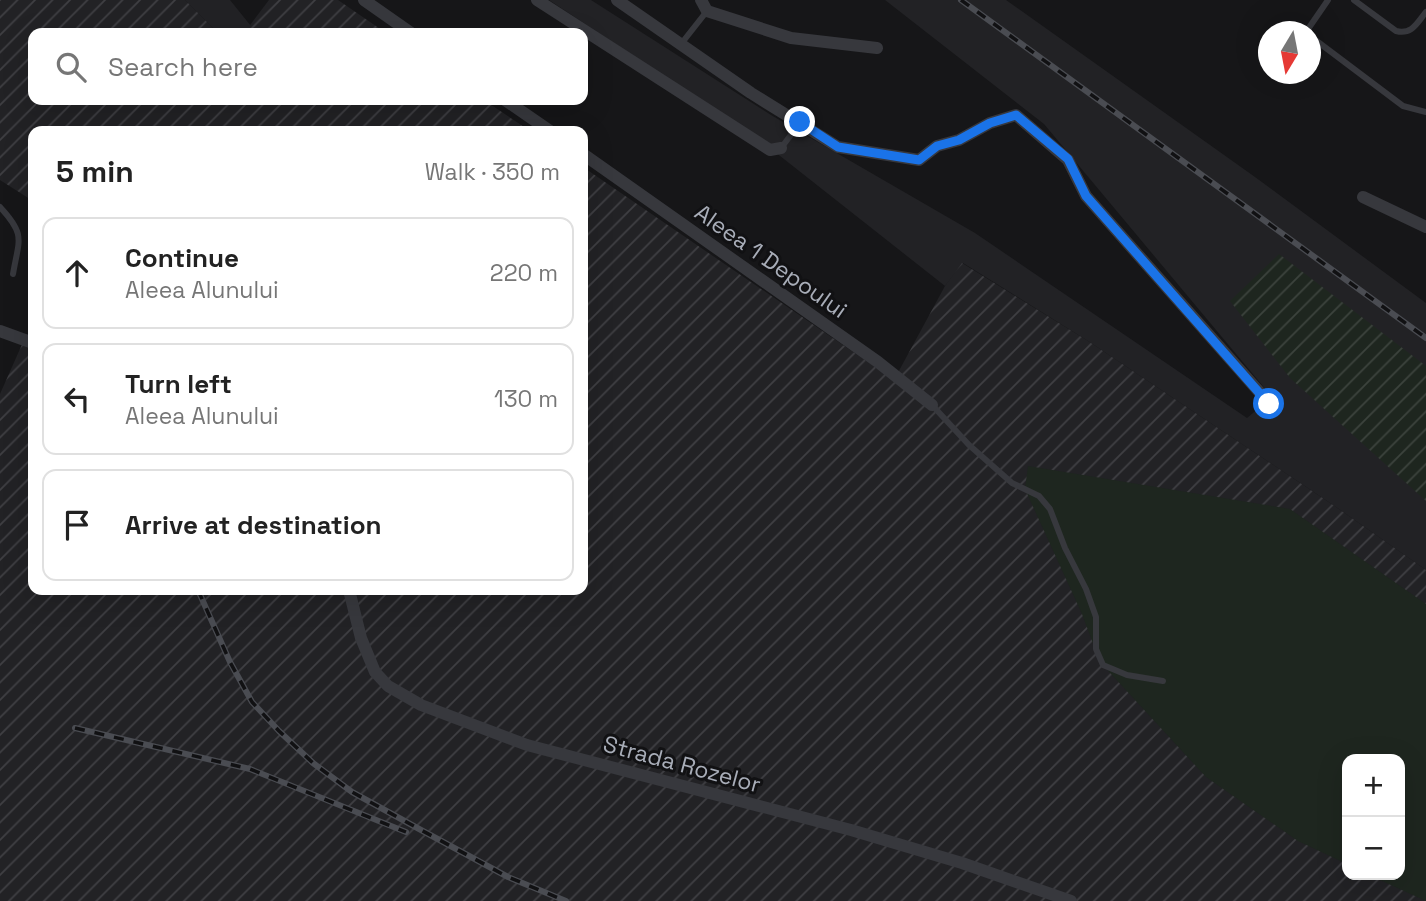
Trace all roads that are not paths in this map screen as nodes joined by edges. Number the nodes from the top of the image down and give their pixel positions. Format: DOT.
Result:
graph roads {
  1 [pos="364,0"];
  2 [pos="537,0"];
  3 [pos="617,0"];
  4 [pos="1328,0"];
  5 [pos="1354,0"];
  6 [pos="704,6"];
  7 [pos="1426,12"];
  8 [pos="1314,21"];
  9 [pos="404,28"];
  10 [pos="580,28"];
  11 [pos="588,33"];
  12 [pos="681,44"];
  13 [pos="1321,44"];
  14 [pos="877,48"];
  15 [pos="512,105"];
  16 [pos="1426,112"];
  17 [pos="800,122"];
  18 [pos="543,126"];
  19 [pos="780,148"];
  20 [pos="588,158"];
  21 [pos="1363,197"];
  22 [pos="0,207"];
  23 [pos="1426,227"];
  24 [pos="13,274"];
  25 [pos="1,333"];
  26 [pos="28,341"];
  27 [pos="1269,404"];
  28 [pos="932,405"];
  29 [pos="350,595"];
  30 [pos="1163,681"];
  31 [pos="1071,901"];
  1 -- 9 [label="street"];
  2 -- 10 [label="street"];
  3 -- 12 [label="street"];
  4 -- 8 [label="lane"];
  5 -- 7 [label="lane"];
  6 -- 12 [label="lane"];
  6 -- 14 [label="street"];
  11 -- 19 [label="street"];
  12 -- 17 [label="street"];
  13 -- 16 [label="lane"];
  15 -- 18 [label="street"];
  17 -- 19 [label="lane"];
  17 -- 27 [label="street"];
  20 -- 28 [label="street, Aleea 1 Depoului"];
  21 -- 23 [label="street"];
  22 -- 24 [label="lane"];
  25 -- 26 [label="street"];
  28 -- 30 [label="lane"];
  29 -- 31 [label="street, Strada Rozelor"];
}
